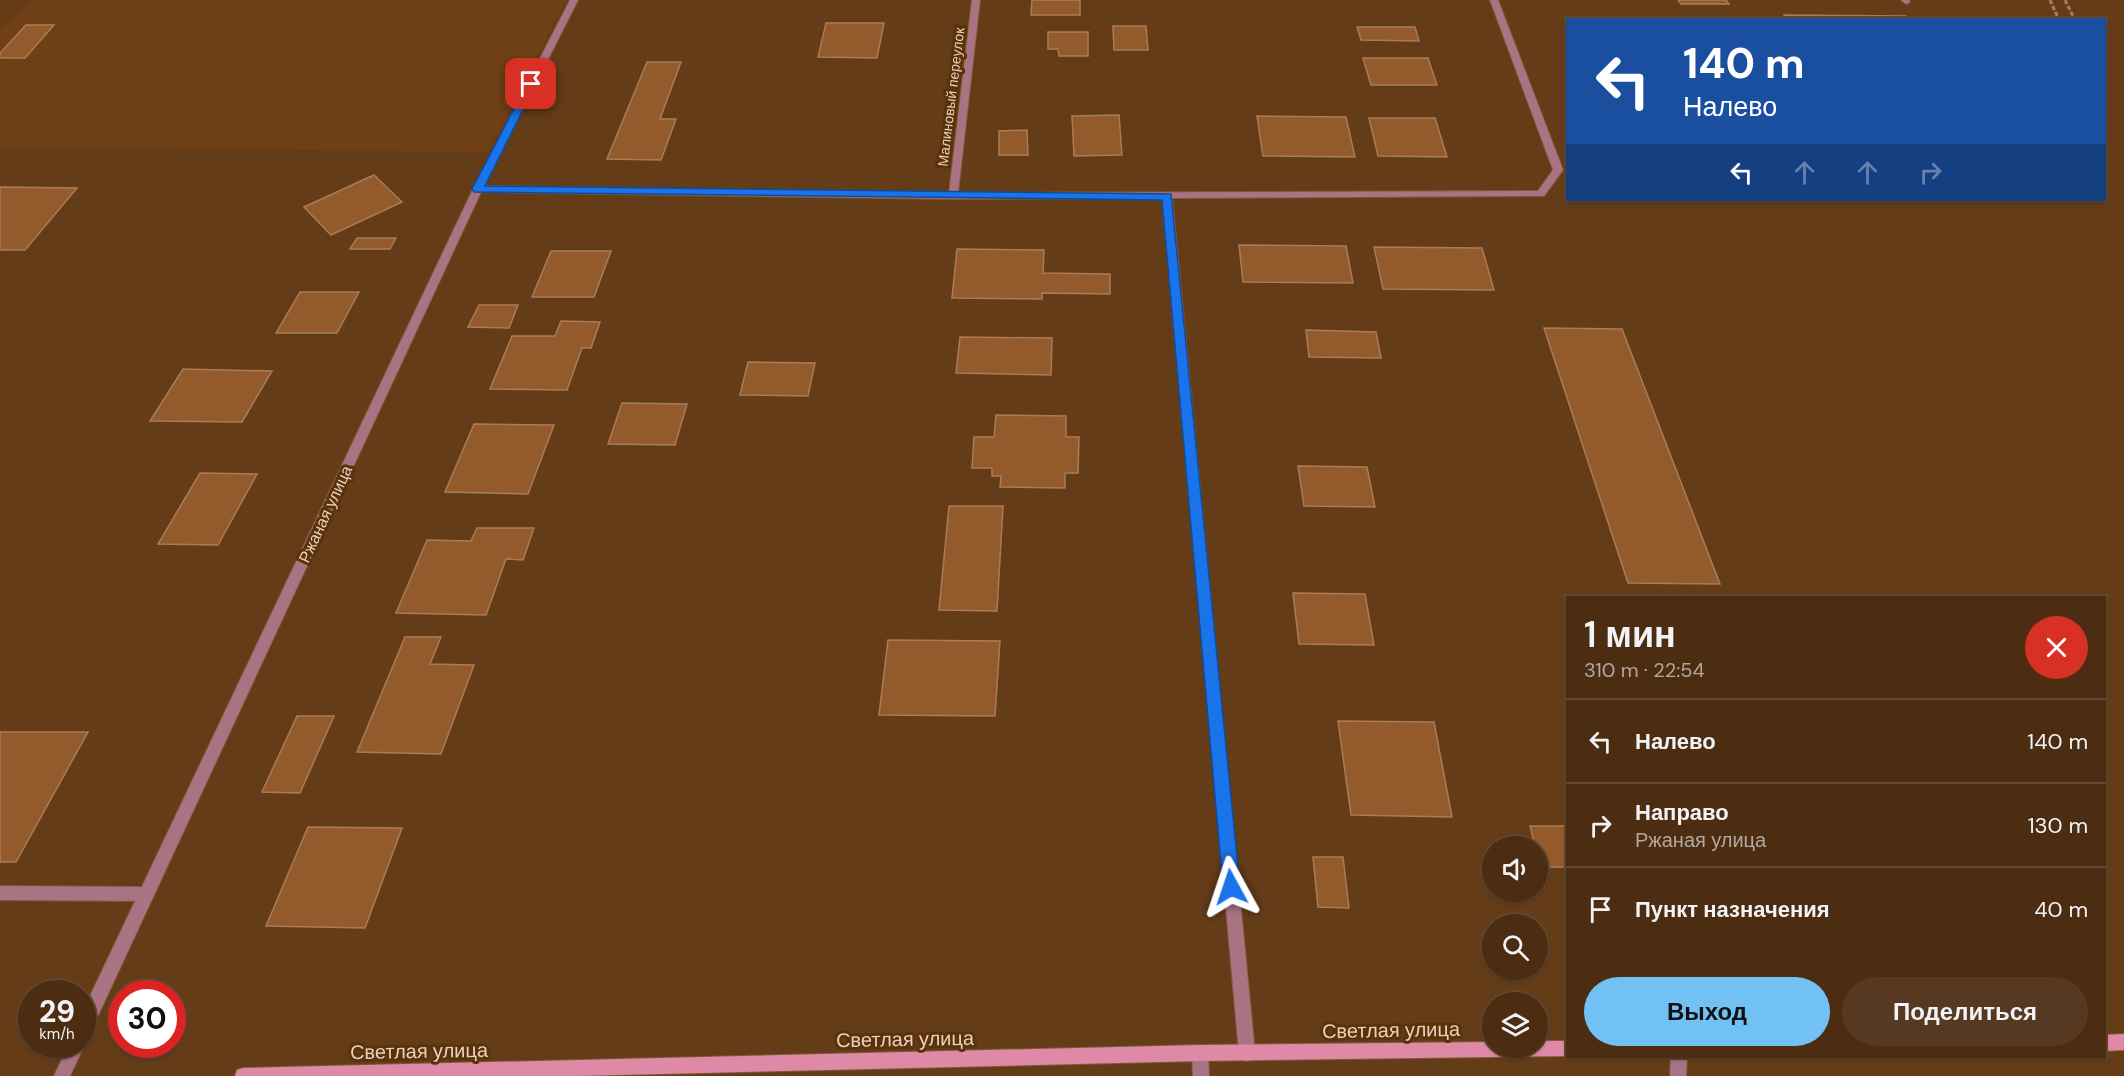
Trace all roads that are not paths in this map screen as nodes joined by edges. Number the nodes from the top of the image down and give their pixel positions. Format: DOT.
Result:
graph roads {
  1 [pos="574,0"];
  2 [pos="976,0"];
  3 [pos="1494,0"];
  4 [pos="478,189"];
  5 [pos="953,196"];
  6 [pos="1167,196"];
  7 [pos="0,893"];
  8 [pos="147,894"];
  9 [pos="96,1001"];
  10 [pos="2106,1042"];
  11 [pos="2124,1042"];
  12 [pos="1566,1049"];
  13 [pos="1200,1053"];
  14 [pos="1247,1053"];
  15 [pos="70,1058"];
  16 [pos="1679,1058"];
  17 [pos="62,1076"];
  18 [pos="243,1076"];
  19 [pos="1201,1076"];
  20 [pos="1678,1076"];
  1 -- 4 [label="street, Ржаная улица"];
  2 -- 5 [label="street, Малиновый переулок"];
  3 -- 6 [label="street"];
  4 -- 5 [label="street"];
  4 -- 8 [label="street, Ржаная улица"];
  5 -- 6 [label="street"];
  6 -- 14 [label="street"];
  7 -- 8 [label="street"];
  8 -- 9 [label="street, Ржаная улица"];
  10 -- 11 [label="street"];
  12 -- 14 [label="street, Светлая улица"];
  13 -- 14 [label="street, Светлая улица"];
  13 -- 18 [label="street, Светлая улица"];
  13 -- 19 [label="street"];
  15 -- 17 [label="street"];
  16 -- 20 [label="street"];
}
